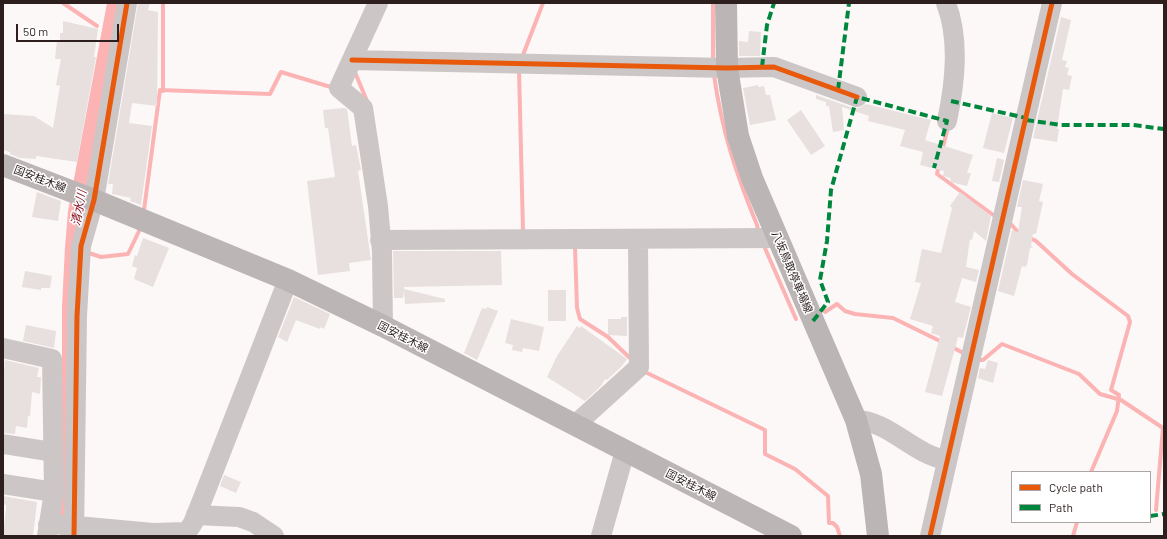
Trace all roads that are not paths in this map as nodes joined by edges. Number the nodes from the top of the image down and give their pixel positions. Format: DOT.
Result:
graph roads {
  1 [pos="127,3"];
  2 [pos="378,3"];
  3 [pos="726,3"];
  4 [pos="946,3"];
  5 [pos="1052,3"];
  6 [pos="352,60"];
  7 [pos="727,68"];
  8 [pos="857,97"];
  9 [pos="947,121"];
  10 [pos="3,165"];
  11 [pos="85,196"];
  12 [pos="777,238"];
  13 [pos="380,240"];
  14 [pos="638,240"];
  15 [pos="288,280"];
  16 [pos="383,326"];
  17 [pos="3,348"];
  18 [pos="856,420"];
  19 [pos="575,425"];
  20 [pos="3,444"];
  21 [pos="625,451"];
  22 [pos="53,452"];
  23 [pos="947,460"];
  24 [pos="3,484"];
  25 [pos="54,492"];
  26 [pos="190,528"];
  27 [pos="48,531"];
  28 [pos="74,531"];
  29 [pos="274,536"];
  30 [pos="601,536"];
  31 [pos="791,536"];
  32 [pos="878,536"];
  33 [pos="930,536"];
  1 -- 11 [label="street"];
  2 -- 6 [label="street"];
  3 -- 7 [label="main road, 八坂鳥取停車場線"];
  4 -- 9 [label="street"];
  5 -- 23 [label="street"];
  6 -- 7 [label="street"];
  6 -- 13 [label="street"];
  7 -- 8 [label="street"];
  7 -- 12 [label="main road, 八坂鳥取停車場線"];
  10 -- 11 [label="main road, 国安桂木線"];
  11 -- 15 [label="main road, 国安桂木線"];
  11 -- 28 [label="street"];
  12 -- 14 [label="street"];
  12 -- 18 [label="main road, 八坂鳥取停車場線"];
  13 -- 14 [label="street"];
  13 -- 16 [label="street"];
  14 -- 19 [label="street"];
  15 -- 16 [label="main road, 国安桂木線"];
  15 -- 26 [label="street"];
  16 -- 19 [label="main road, 国安桂木線"];
  17 -- 22 [label="street"];
  18 -- 23 [label="street"];
  18 -- 32 [label="main road, 八坂鳥取停車場線"];
  19 -- 21 [label="main road, 国安桂木線"];
  20 -- 22 [label="street"];
  21 -- 30 [label="street"];
  21 -- 31 [label="main road, 国安桂木線"];
  22 -- 25 [label="street"];
  23 -- 33 [label="street"];
  24 -- 25 [label="street"];
  25 -- 27 [label="street"];
  26 -- 28 [label="street"];
  26 -- 29 [label="street"];
  27 -- 28 [label="street"];
}
